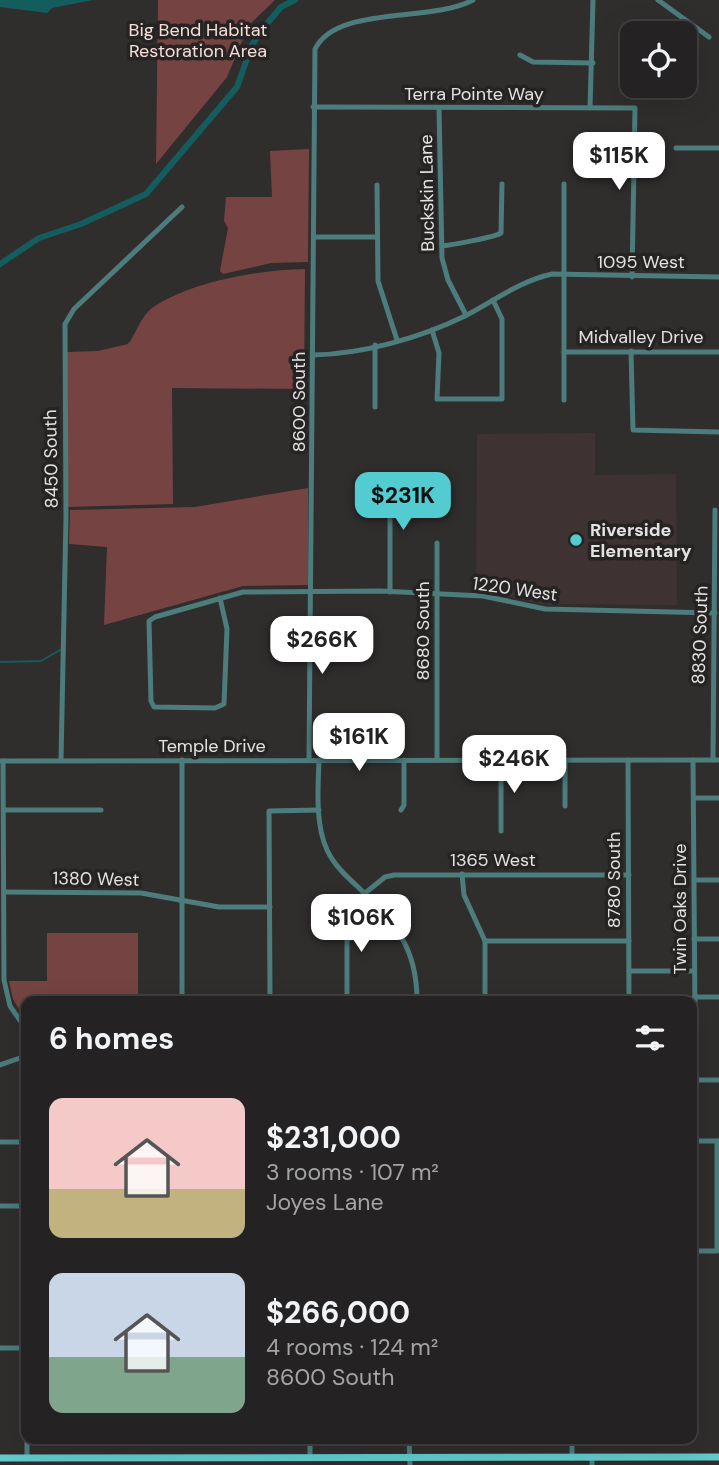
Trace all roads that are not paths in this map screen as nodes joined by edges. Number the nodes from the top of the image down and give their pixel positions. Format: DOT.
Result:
graph roads {
  1 [pos="472,0"];
  2 [pos="593,0"];
  3 [pos="658,0"];
  4 [pos="709,37"];
  5 [pos="520,55"];
  6 [pos="593,62"];
  7 [pos="313,107"];
  8 [pos="439,107"];
  9 [pos="590,108"];
  10 [pos="676,148"];
  11 [pos="719,148"];
  12 [pos="502,184"];
  13 [pos="564,184"];
  14 [pos="377,185"];
  15 [pos="182,207"];
  16 [pos="315,237"];
  17 [pos="377,237"];
  18 [pos="442,246"];
  19 [pos="564,276"];
  20 [pos="719,276"];
  21 [pos="632,277"];
  22 [pos="493,300"];
  23 [pos="466,315"];
  24 [pos="432,330"];
  25 [pos="397,340"];
  26 [pos="375,345"];
  27 [pos="631,351"];
  28 [pos="564,352"];
  29 [pos="719,352"];
  30 [pos="313,355"];
  31 [pos="564,400"];
  32 [pos="375,407"];
  33 [pos="719,432"];
  34 [pos="383,482"];
  35 [pos="715,510"];
  36 [pos="437,544"];
  37 [pos="312,591"];
  38 [pos="390,592"];
  39 [pos="437,595"];
  40 [pos="220,598"];
  41 [pos="715,613"];
  42 [pos="716,656"];
  43 [pos="182,760"];
  44 [pos="309,760"];
  45 [pos="319,760"];
  46 [pos="404,760"];
  47 [pos="437,760"];
  48 [pos="501,760"];
  49 [pos="565,760"];
  50 [pos="628,760"];
  51 [pos="694,760"];
  52 [pos="716,760"];
  53 [pos="2,761"];
  54 [pos="61,761"];
  55 [pos="694,798"];
  56 [pos="719,798"];
  57 [pos="565,806"];
  58 [pos="4,810"];
  59 [pos="101,810"];
  60 [pos="319,810"];
  61 [pos="401,810"];
  62 [pos="501,831"];
  63 [pos="462,874"];
  64 [pos="629,875"];
  65 [pos="694,880"];
  66 [pos="719,880"];
  67 [pos="4,892"];
  68 [pos="364,894"];
  69 [pos="182,900"];
  70 [pos="270,907"];
  71 [pos="379,909"];
  72 [pos="694,939"];
  73 [pos="719,939"];
  74 [pos="485,941"];
  75 [pos="629,941"];
  76 [pos="629,971"];
  77 [pos="694,971"];
  78 [pos="182,996"];
  79 [pos="270,996"];
  80 [pos="347,996"];
  81 [pos="417,996"];
  82 [pos="485,996"];
  83 [pos="629,996"];
  84 [pos="694,996"];
  85 [pos="697,997"];
  86 [pos="719,997"];
  87 [pos="21,1023"];
  88 [pos="21,1058"];
  89 [pos="0,1065"];
  90 [pos="697,1080"];
  91 [pos="719,1080"];
  92 [pos="697,1141"];
  93 [pos="0,1142"];
  94 [pos="21,1142"];
  95 [pos="718,1142"];
  96 [pos="0,1206"];
  97 [pos="21,1206"];
  98 [pos="697,1251"];
  99 [pos="0,1348"];
  100 [pos="21,1348"];
  101 [pos="27,1444"];
  102 [pos="310,1444"];
  103 [pos="572,1444"];
  104 [pos="719,1457"];
  105 [pos="0,1458"];
  106 [pos="27,1458"];
  107 [pos="310,1458"];
  108 [pos="572,1458"];
  109 [pos="410,1461"];
  110 [pos="592,1461"];
  111 [pos="216,1462"];
  1 -- 7 [label="street, 8600 South"];
  2 -- 6 [label="street"];
  3 -- 4 [label="street"];
  5 -- 6 [label="street"];
  6 -- 9 [label="street"];
  7 -- 8 [label="street, Terra Pointe Way"];
  7 -- 16 [label="street, 8600 South"];
  8 -- 9 [label="street, Terra Pointe Way"];
  8 -- 18 [label="street, Buckskin Lane"];
  9 -- 21 [label="street, Terra Pointe Way"];
  10 -- 11 [label="street"];
  12 -- 18 [label="street"];
  13 -- 19 [label="street"];
  14 -- 17 [label="street"];
  15 -- 54 [label="street, 8450 South"];
  16 -- 17 [label="street"];
  16 -- 30 [label="street, 8600 South"];
  17 -- 25 [label="street"];
  18 -- 23 [label="street, Buckskin Lane"];
  19 -- 21 [label="street, 1095 West"];
  19 -- 22 [label="street, 1095 West"];
  19 -- 28 [label="street"];
  20 -- 21 [label="street, 1095 West"];
  22 -- 23 [label="street, 1095 West"];
  22 -- 24 [label="street"];
  23 -- 24 [label="street, 1095 West"];
  24 -- 25 [label="street, 1095 West"];
  25 -- 26 [label="street, 1095 West"];
  26 -- 30 [label="street, 1095 West"];
  26 -- 32 [label="street"];
  27 -- 28 [label="street, Midvalley Drive"];
  27 -- 29 [label="street, Midvalley Drive"];
  27 -- 33 [label="street"];
  28 -- 31 [label="street"];
  30 -- 37 [label="street, 8600 South"];
  34 -- 38 [label="street"];
  35 -- 41 [label="street, 8830 South"];
  36 -- 39 [label="street, 8680 South"];
  37 -- 38 [label="street, 1220 West"];
  37 -- 40 [label="street, 1220 West"];
  37 -- 44 [label="street, 8600 South"];
  38 -- 39 [label="street, 1220 West"];
  39 -- 41 [label="street, 1220 West"];
  39 -- 47 [label="street, 8680 South"];
  40 -- 40 [label="street, 1220 West"];
  41 -- 42 [label="street, 8830 South"];
  42 -- 52 [label="street, 8830 South"];
  43 -- 44 [label="street, Temple Drive"];
  43 -- 54 [label="street, Temple Drive"];
  43 -- 69 [label="street"];
  44 -- 45 [label="street, Temple Drive"];
  45 -- 46 [label="street, Temple Drive"];
  45 -- 60 [label="street"];
  46 -- 47 [label="street, Temple Drive"];
  46 -- 61 [label="street"];
  47 -- 48 [label="street, Temple Drive"];
  48 -- 49 [label="street, Temple Drive"];
  48 -- 62 [label="street"];
  49 -- 50 [label="street, Temple Drive"];
  49 -- 57 [label="street"];
  50 -- 51 [label="street, Temple Drive"];
  50 -- 64 [label="street, 8780 South"];
  51 -- 52 [label="street, Temple Drive"];
  51 -- 55 [label="street, Twin Oaks Drive"];
  53 -- 54 [label="street, Temple Drive"];
  53 -- 58 [label="street"];
  55 -- 56 [label="street"];
  55 -- 65 [label="street, Twin Oaks Drive"];
  58 -- 59 [label="street"];
  58 -- 67 [label="street"];
  60 -- 68 [label="street"];
  60 -- 70 [label="street"];
  63 -- 64 [label="street, 1365 West"];
  63 -- 68 [label="street, 1365 West"];
  63 -- 74 [label="street"];
  64 -- 75 [label="street, 8780 South"];
  65 -- 66 [label="street"];
  65 -- 72 [label="street, Twin Oaks Drive"];
  67 -- 69 [label="street, 1380 West"];
  67 -- 87 [label="street"];
  68 -- 71 [label="street"];
  69 -- 70 [label="street, 1380 West"];
  69 -- 78 [label="street"];
  70 -- 79 [label="street"];
  71 -- 80 [label="street"];
  71 -- 81 [label="street"];
  72 -- 73 [label="street"];
  72 -- 77 [label="street, Twin Oaks Drive"];
  74 -- 75 [label="street"];
  74 -- 82 [label="street"];
  75 -- 76 [label="street, 8780 South"];
  76 -- 77 [label="street"];
  76 -- 83 [label="street, 8780 South"];
  77 -- 84 [label="street, Twin Oaks Drive"];
  85 -- 86 [label="street"];
  88 -- 89 [label="street"];
  90 -- 91 [label="street"];
  92 -- 95 [label="street"];
  93 -- 94 [label="street"];
  95 -- 98 [label="street"];
  96 -- 97 [label="street"];
  99 -- 100 [label="street"];
  101 -- 106 [label="street"];
  102 -- 107 [label="street"];
  103 -- 108 [label="street"];
  104 -- 110 [label="main road"];
  105 -- 106 [label="main road"];
  106 -- 111 [label="main road"];
  107 -- 109 [label="main road"];
  107 -- 111 [label="main road"];
  108 -- 109 [label="main road"];
  108 -- 110 [label="main road"];
}
